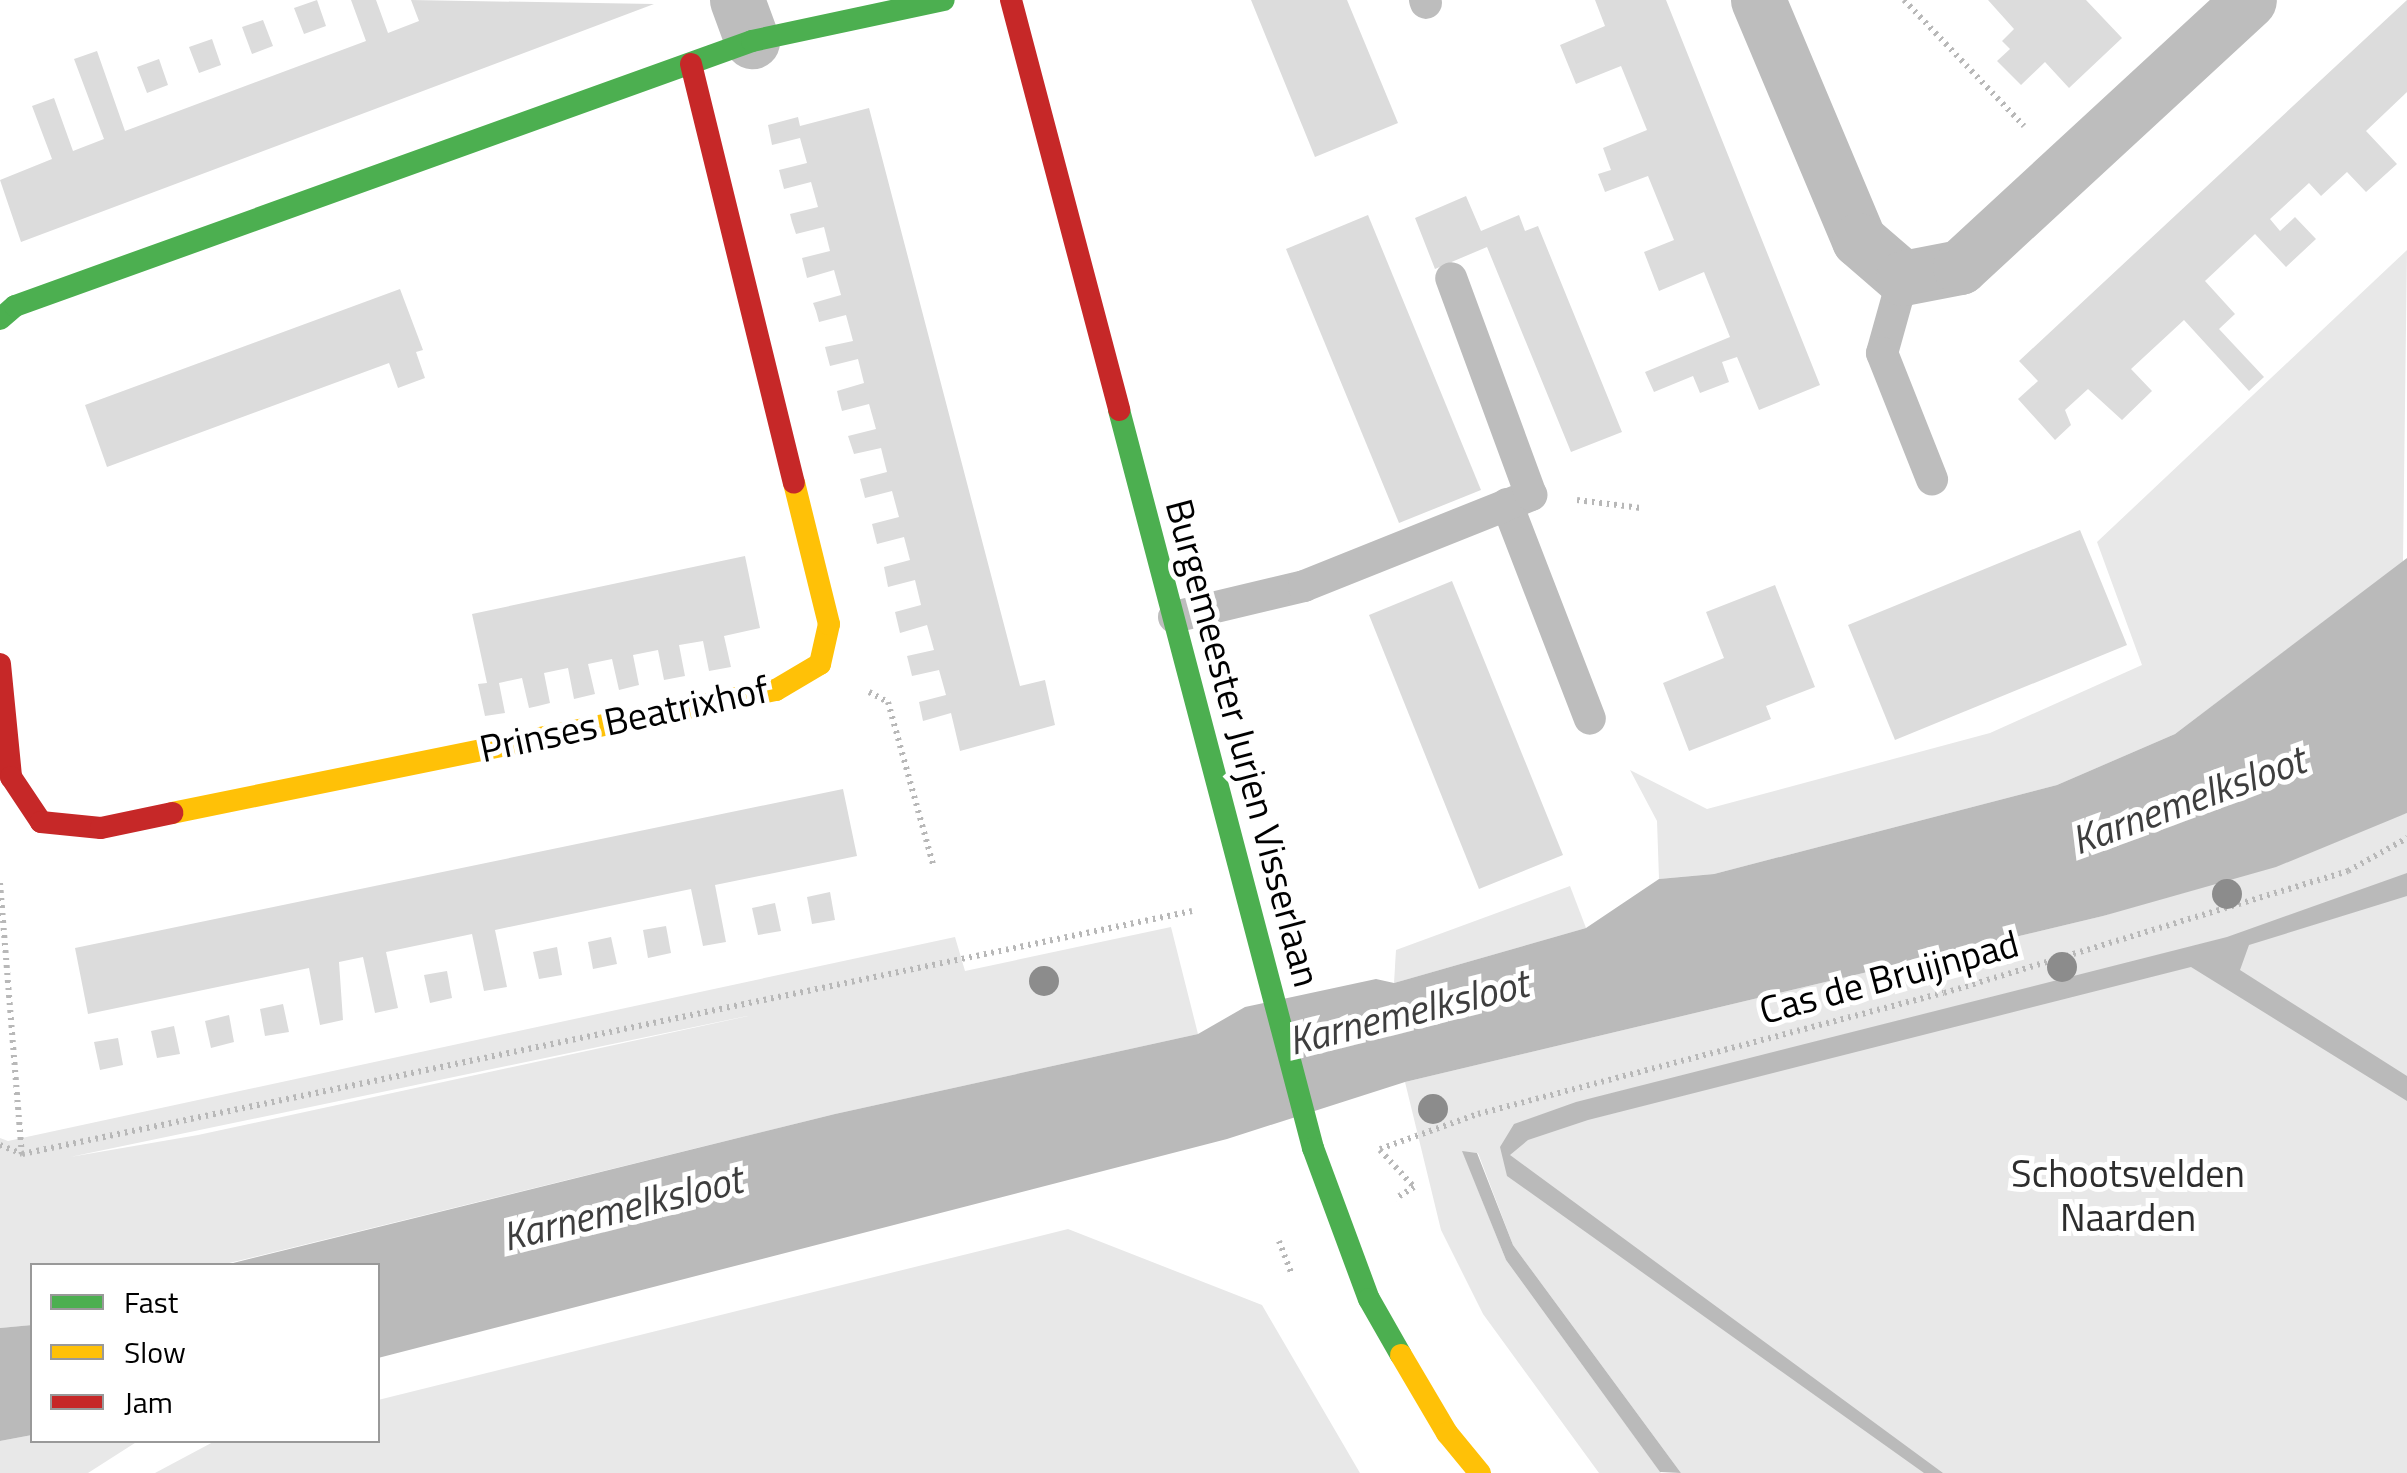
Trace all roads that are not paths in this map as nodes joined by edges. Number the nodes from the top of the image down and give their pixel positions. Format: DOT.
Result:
graph roads {
  1 [pos="944,0"];
  2 [pos="1011,0"];
  3 [pos="1758,0"];
  4 [pos="2249,0"];
  5 [pos="745,21"];
  6 [pos="691,64"];
  7 [pos="1451,278"];
  8 [pos="1903,278"];
  9 [pos="0,319"];
  10 [pos="1932,479"];
  11 [pos="1519,499"];
  12 [pos="1174,616"];
  13 [pos="0,664"];
  14 [pos="1590,719"];
  15 [pos="1480,1473"];
  1 -- 5 [label="street"];
  2 -- 12 [label="street, Burgemeester Jurjen Visserlaan"];
  3 -- 8 [label="street"];
  4 -- 8 [label="street"];
  5 -- 6 [label="street"];
  6 -- 9 [label="street"];
  6 -- 13 [label="street, Prinses Beatrixhof"];
  7 -- 11 [label="lane"];
  8 -- 10 [label="lane"];
  11 -- 12 [label="lane"];
  11 -- 14 [label="lane"];
  12 -- 15 [label="street, Burgemeester Jurjen Visserlaan"];
}
